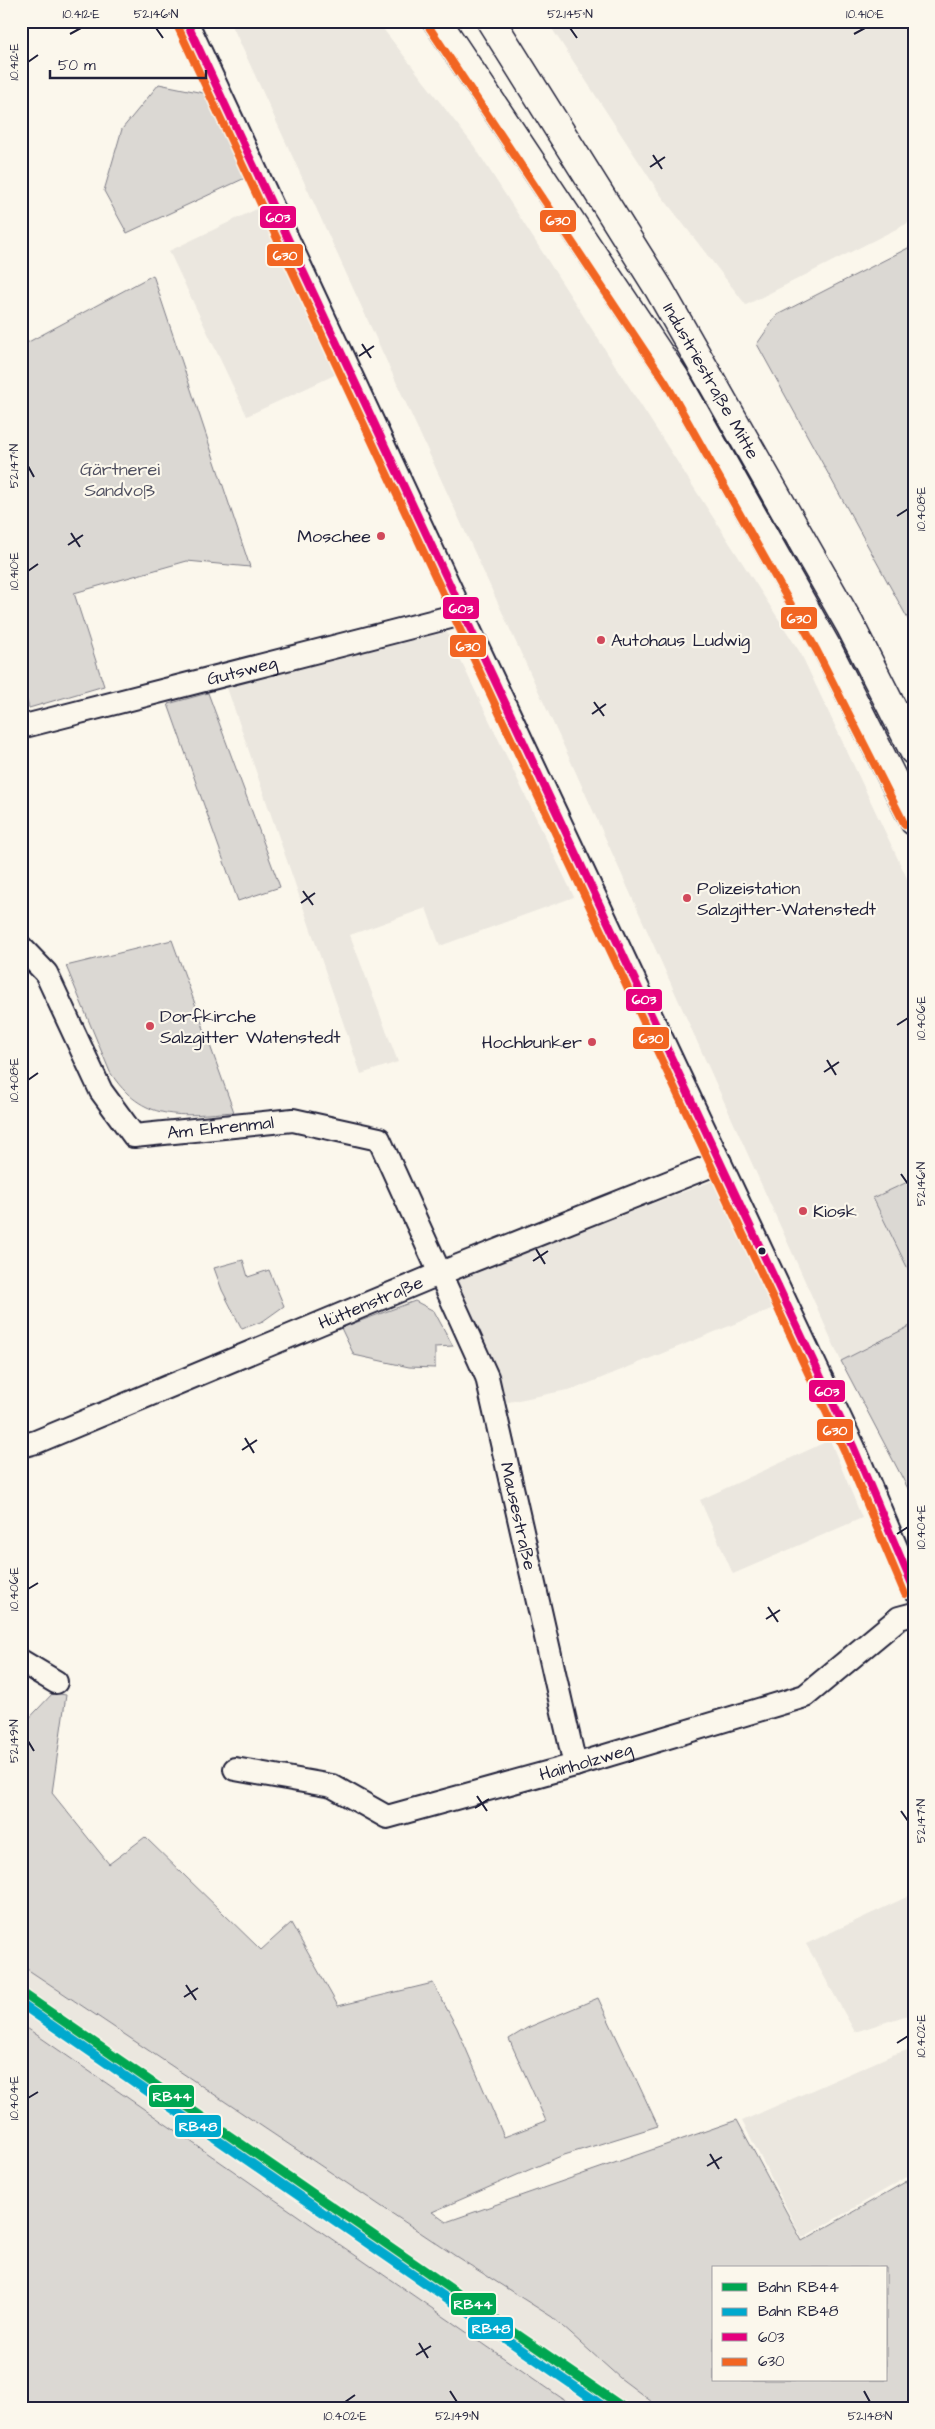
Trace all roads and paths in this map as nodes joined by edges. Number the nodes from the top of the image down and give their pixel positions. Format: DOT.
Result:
graph roads {
  1 [pos="186,21"];
  2 [pos="437,21"];
  3 [pos="491,21"];
  4 [pos="462,614"];
  5 [pos="21,727"];
  6 [pos="914,751"];
  7 [pos="914,821"];
  8 [pos="21,947"];
  9 [pos="720,1162"];
  10 [pos="441,1273"];
  11 [pos="21,1446"];
  12 [pos="914,1590"];
  13 [pos="914,1614"];
  14 [pos="21,1661"];
  15 [pos="56,1682"];
  16 [pos="575,1765"];
  17 [pos="235,1769"];
  1 -- 4 [label="street"];
  2 -- 7 [label="highway, Industriestraße Mitte"];
  3 -- 6 [label="highway, Industriestraße Mitte"];
  4 -- 5 [label="street, Gutsweg"];
  4 -- 9 [label="street"];
  8 -- 10 [label="street, Am Ehrenmal"];
  9 -- 10 [label="street, Hüttenstraße"];
  9 -- 12 [label="street"];
  10 -- 11 [label="street, Hüttenstraße"];
  10 -- 16 [label="street, Mausestraße"];
  13 -- 16 [label="street, Hainholzweg"];
  14 -- 15 [label="street"];
  16 -- 17 [label="street, Hainholzweg"];
}
